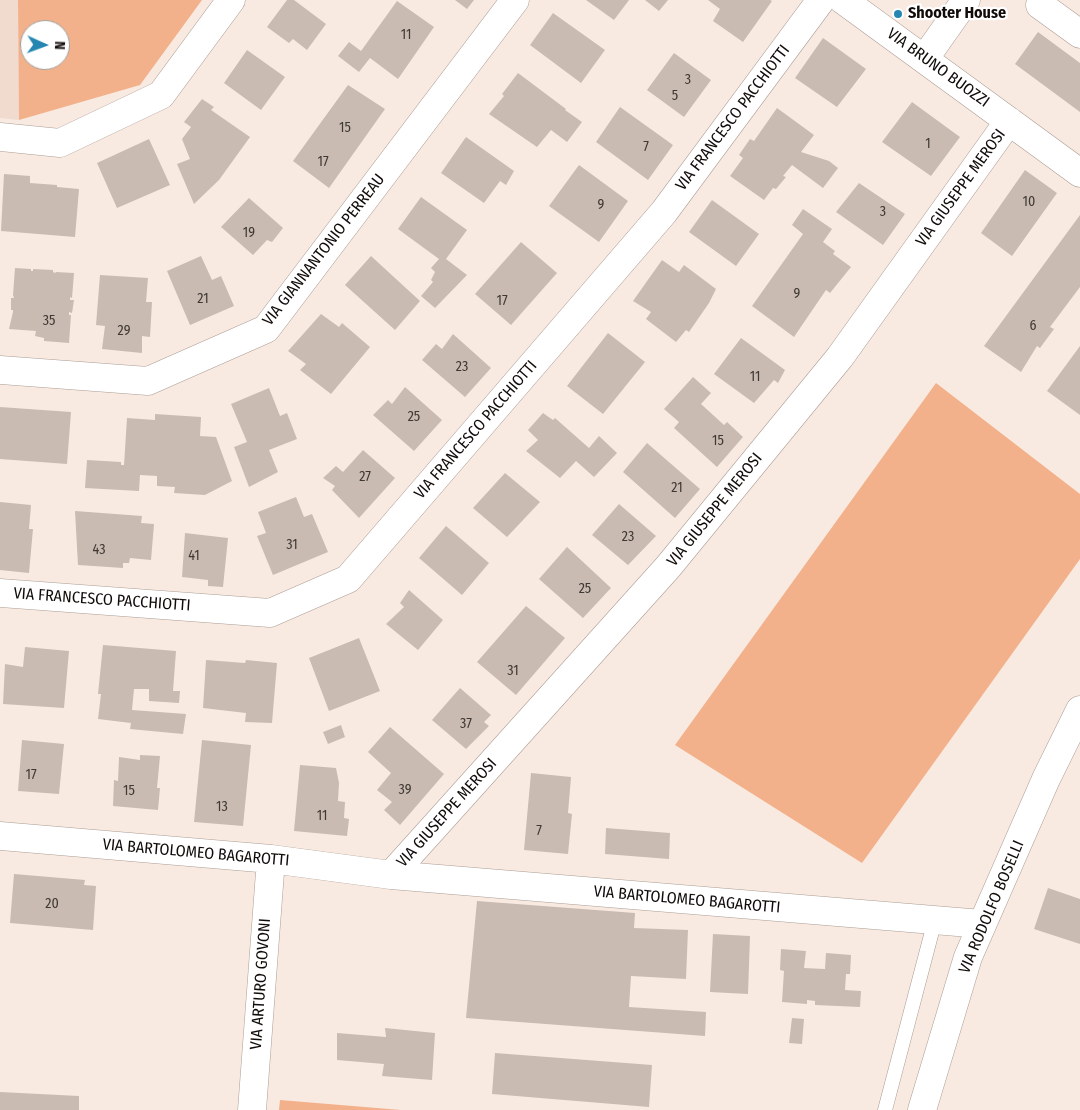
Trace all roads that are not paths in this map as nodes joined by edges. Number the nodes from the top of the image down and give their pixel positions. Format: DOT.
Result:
graph roads {
  1 [pos="231,0"];
  2 [pos="515,0"];
  3 [pos="821,0"];
  4 [pos="843,0"];
  5 [pos="966,0"];
  6 [pos="1040,5"];
  7 [pos="1080,34"];
  8 [pos="925,58"];
  9 [pos="1009,120"];
  10 [pos="0,137"];
  11 [pos="1080,173"];
  12 [pos="0,370"];
  13 [pos="0,593"];
  14 [pos="1080,710"];
  15 [pos="0,836"];
  16 [pos="271,859"];
  17 [pos="391,875"];
  18 [pos="935,920"];
  19 [pos="982,924"];
  20 [pos="252,1110"];
  21 [pos="885,1110"];
  22 [pos="922,1110"];
  1 -- 10 [label="street"];
  2 -- 12 [label="street, VIA GIANNANTONIO PERREAU"];
  3 -- 13 [label="street, VIA FRANCESCO PACCHIOTTI"];
  4 -- 8 [label="street, VIA BRUNO BUOZZI"];
  5 -- 8 [label="street"];
  6 -- 7 [label="street"];
  8 -- 9 [label="street, VIA BRUNO BUOZZI"];
  9 -- 11 [label="street, VIA BRUNO BUOZZI"];
  9 -- 17 [label="street, VIA GIUSEPPE MEROSI"];
  14 -- 19 [label="street, VIA RODOLFO BOSELLI"];
  15 -- 16 [label="street, VIA BARTOLOMEO BAGAROTTI"];
  16 -- 17 [label="street, VIA BARTOLOMEO BAGAROTTI"];
  16 -- 20 [label="street, VIA ARTURO GOVONI"];
  17 -- 18 [label="street, VIA BARTOLOMEO BAGAROTTI"];
  18 -- 19 [label="street, VIA BARTOLOMEO BAGAROTTI"];
  18 -- 21 [label="lane"];
  19 -- 22 [label="street, VIA RODOLFO BOSELLI"];
}
